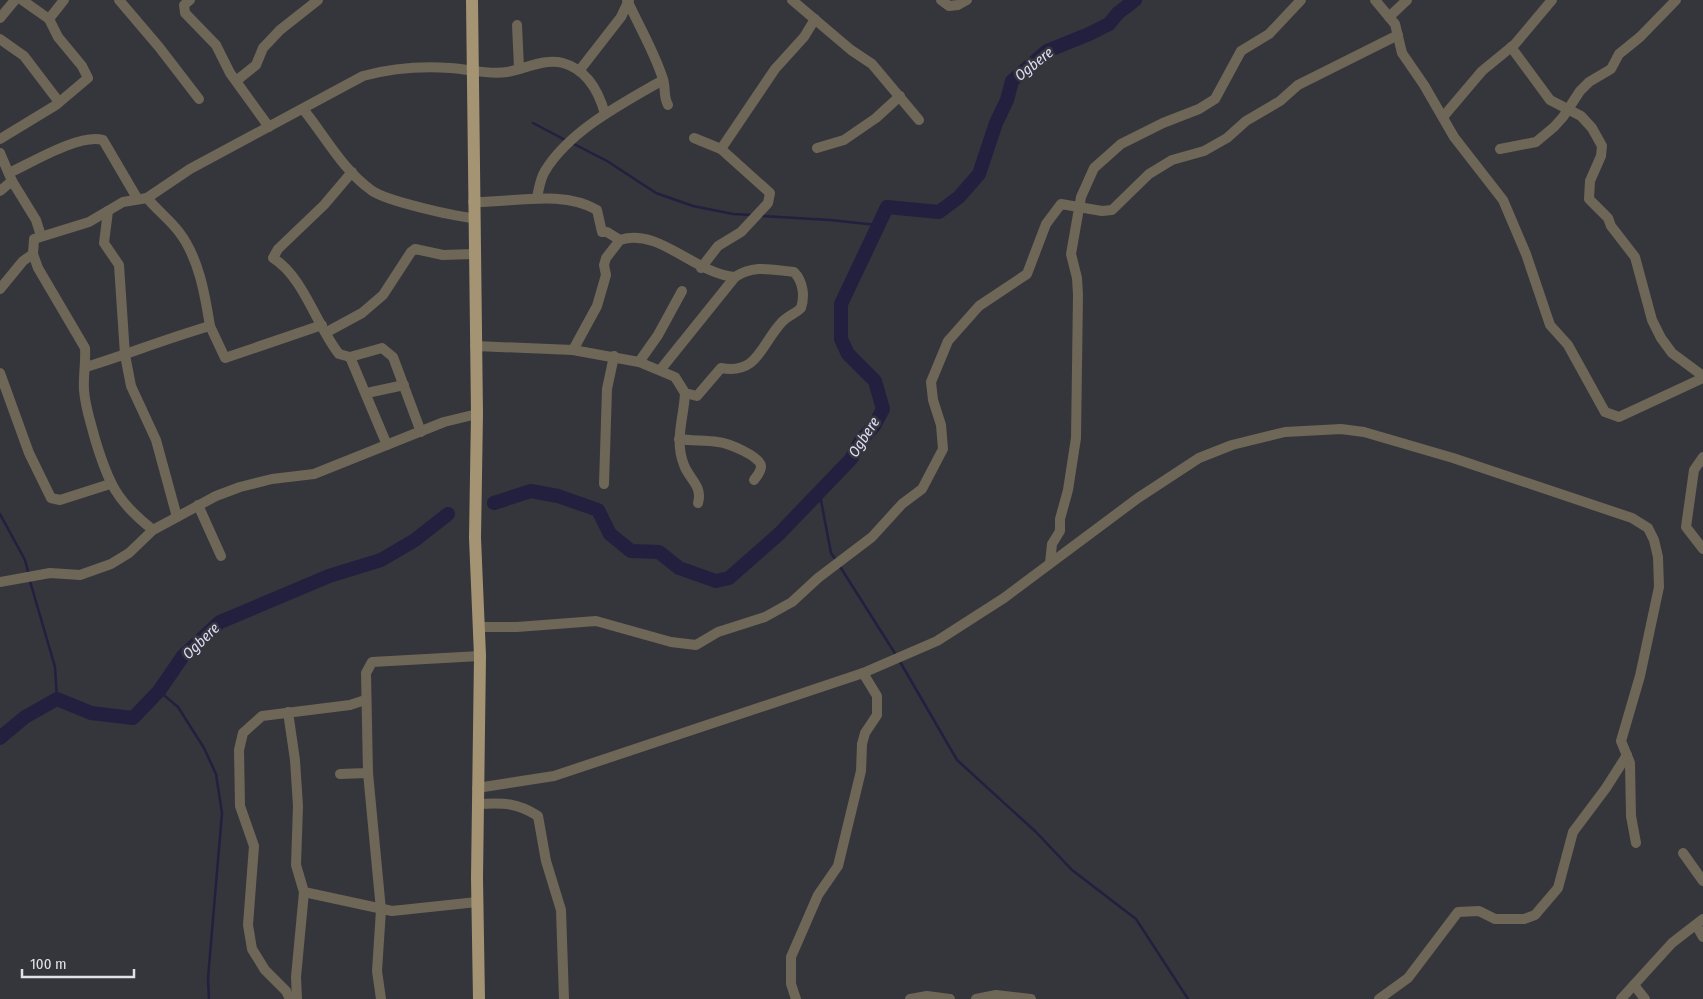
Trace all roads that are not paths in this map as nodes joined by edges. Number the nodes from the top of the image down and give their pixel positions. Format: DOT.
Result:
graph roads {
  1 [pos="15,0"];
  2 [pos="22,0"];
  3 [pos="64,0"];
  4 [pos="119,0"];
  5 [pos="190,0"];
  6 [pos="318,0"];
  7 [pos="472,0"];
  8 [pos="628,0"];
  9 [pos="792,0"];
  10 [pos="941,0"];
  11 [pos="967,0"];
  12 [pos="1301,0"];
  13 [pos="1375,0"];
  14 [pos="1406,0"];
  15 [pos="1552,0"];
  16 [pos="1676,0"];
  17 [pos="1389,17"];
  18 [pos="0,18"];
  19 [pos="49,19"];
  20 [pos="815,19"];
  21 [pos="517,24"];
  22 [pos="1398,35"];
  23 [pos="0,39"];
  24 [pos="1511,47"];
  25 [pos="519,68"];
  26 [pos="579,71"];
  27 [pos="473,72"];
  28 [pos="663,80"];
  29 [pos="236,81"];
  30 [pos="900,96"];
  31 [pos="199,99"];
  32 [pos="59,102"];
  33 [pos="668,105"];
  34 [pos="303,108"];
  35 [pos="1568,109"];
  36 [pos="605,114"];
  37 [pos="1443,117"];
  38 [pos="919,120"];
  39 [pos="269,126"];
  40 [pos="694,138"];
  41 [pos="0,139"];
  42 [pos="817,148"];
  43 [pos="721,149"];
  44 [pos="1500,149"];
  45 [pos="0,153"];
  46 [pos="352,172"];
  47 [pos="10,177"];
  48 [pos="0,191"];
  49 [pos="538,197"];
  50 [pos="142,198"];
  51 [pos="473,202"];
  52 [pos="1079,209"];
  53 [pos="108,211"];
  54 [pos="473,218"];
  55 [pos="40,236"];
  56 [pos="620,240"];
  57 [pos="33,254"];
  58 [pos="474,254"];
  59 [pos="701,268"];
  60 [pos="735,277"];
  61 [pos="4,279"];
  62 [pos="0,289"];
  63 [pos="682,291"];
  64 [pos="210,326"];
  65 [pos="324,329"];
  66 [pos="475,346"];
  67 [pos="573,350"];
  68 [pos="125,355"];
  69 [pos="614,356"];
  70 [pos="350,357"];
  71 [pos="639,362"];
  72 [pos="86,367"];
  73 [pos="661,369"];
  74 [pos="0,373"];
  75 [pos="1703,377"];
  76 [pos="404,385"];
  77 [pos="366,393"];
  78 [pos="685,393"];
  79 [pos="477,414"];
  80 [pos="421,432"];
  81 [pos="678,439"];
  82 [pos="387,445"];
  83 [pos="1703,457"];
  84 [pos="754,480"];
  85 [pos="110,484"];
  86 [pos="604,484"];
  87 [pos="698,503"];
  88 [pos="198,505"];
  89 [pos="177,517"];
  90 [pos="153,530"];
  91 [pos="1703,549"];
  92 [pos="220,556"];
  93 [pos="1050,563"];
  94 [pos="0,582"];
  95 [pos="479,627"];
  96 [pos="480,656"];
  97 [pos="863,673"];
  98 [pos="366,700"];
  99 [pos="288,712"];
  100 [pos="1627,756"];
  101 [pos="368,773"];
  102 [pos="340,774"];
  103 [pos="477,788"];
  104 [pos="478,804"];
  105 [pos="1636,843"];
  106 [pos="1683,853"];
  107 [pos="1703,881"];
  108 [pos="304,892"];
  109 [pos="477,902"];
  110 [pos="381,910"];
  111 [pos="1700,922"];
  112 [pos="1703,937"];
  113 [pos="1634,986"];
  114 [pos="290,999"];
  115 [pos="298,999"];
  116 [pos="381,999"];
  117 [pos="479,999"];
  118 [pos="564,999"];
  119 [pos="796,999"];
  120 [pos="910,999"];
  121 [pos="950,999"];
  122 [pos="976,999"];
  123 [pos="1031,999"];
  124 [pos="1379,999"];
  125 [pos="1621,999"];
  126 [pos="1644,999"];
  1 -- 18 [label="street"];
  2 -- 19 [label="street"];
  3 -- 19 [label="street"];
  4 -- 31 [label="street"];
  5 -- 29 [label="street"];
  6 -- 29 [label="street"];
  7 -- 27 [label="main road"];
  8 -- 26 [label="street"];
  8 -- 28 [label="street"];
  9 -- 20 [label="street"];
  10 -- 11 [label="street"];
  12 -- 52 [label="street"];
  13 -- 17 [label="street"];
  14 -- 17 [label="street"];
  15 -- 24 [label="street"];
  16 -- 35 [label="street"];
  17 -- 22 [label="street"];
  19 -- 32 [label="street"];
  20 -- 30 [label="street"];
  20 -- 43 [label="street"];
  21 -- 25 [label="street"];
  22 -- 37 [label="street"];
  22 -- 52 [label="street"];
  23 -- 32 [label="street"];
  24 -- 35 [label="street"];
  24 -- 37 [label="street"];
  25 -- 26 [label="street"];
  25 -- 27 [label="street"];
  26 -- 36 [label="street"];
  27 -- 34 [label="street"];
  27 -- 51 [label="main road"];
  28 -- 33 [label="street"];
  28 -- 36 [label="street"];
  29 -- 39 [label="street"];
  30 -- 38 [label="street"];
  30 -- 42 [label="street"];
  32 -- 41 [label="street"];
  34 -- 39 [label="street"];
  34 -- 46 [label="street"];
  35 -- 44 [label="street"];
  35 -- 75 [label="street"];
  36 -- 49 [label="street"];
  37 -- 75 [label="street"];
  39 -- 50 [label="street"];
  40 -- 43 [label="street"];
  43 -- 59 [label="street"];
  45 -- 47 [label="street"];
  46 -- 54 [label="street"];
  46 -- 65 [label="street"];
  47 -- 48 [label="street"];
  47 -- 50 [label="street"];
  47 -- 55 [label="street"];
  49 -- 51 [label="street"];
  49 -- 56 [label="street"];
  50 -- 53 [label="street"];
  50 -- 64 [label="street"];
  51 -- 54 [label="main road"];
  52 -- 93 [label="street"];
  52 -- 95 [label="street"];
  53 -- 55 [label="street"];
  53 -- 68 [label="street"];
  54 -- 58 [label="main road"];
  55 -- 57 [label="street"];
  56 -- 59 [label="street"];
  56 -- 67 [label="street"];
  57 -- 61 [label="street"];
  57 -- 72 [label="street"];
  58 -- 65 [label="street"];
  58 -- 66 [label="main road"];
  59 -- 60 [label="street"];
  60 -- 73 [label="street"];
  60 -- 78 [label="street"];
  61 -- 62 [label="street"];
  63 -- 71 [label="street"];
  64 -- 65 [label="street"];
  64 -- 68 [label="street"];
  65 -- 70 [label="street"];
  66 -- 67 [label="street"];
  66 -- 79 [label="main road"];
  67 -- 69 [label="street"];
  68 -- 72 [label="street"];
  68 -- 89 [label="street"];
  69 -- 71 [label="street"];
  69 -- 86 [label="street"];
  70 -- 76 [label="street"];
  70 -- 77 [label="street"];
  71 -- 73 [label="street"];
  72 -- 85 [label="street"];
  73 -- 78 [label="street"];
  74 -- 85 [label="street"];
  76 -- 77 [label="street"];
  76 -- 80 [label="street"];
  77 -- 82 [label="street"];
  78 -- 81 [label="street"];
  79 -- 80 [label="street"];
  79 -- 95 [label="main road"];
  80 -- 82 [label="street"];
  81 -- 84 [label="street"];
  81 -- 87 [label="street"];
  82 -- 88 [label="street"];
  83 -- 91 [label="street"];
  85 -- 90 [label="street"];
  88 -- 89 [label="street"];
  88 -- 92 [label="street"];
  89 -- 90 [label="street"];
  90 -- 94 [label="street"];
  93 -- 97 [label="street"];
  93 -- 100 [label="street"];
  95 -- 96 [label="main road"];
  96 -- 98 [label="street"];
  96 -- 103 [label="main road"];
  97 -- 103 [label="street"];
  97 -- 119 [label="street"];
  98 -- 99 [label="street"];
  98 -- 101 [label="street"];
  99 -- 108 [label="street"];
  99 -- 114 [label="street"];
  100 -- 105 [label="street"];
  100 -- 124 [label="street"];
  101 -- 102 [label="street"];
  101 -- 110 [label="street"];
  103 -- 104 [label="main road"];
  104 -- 109 [label="main road"];
  104 -- 118 [label="street"];
  106 -- 107 [label="street"];
  108 -- 110 [label="street"];
  108 -- 115 [label="street"];
  109 -- 110 [label="street"];
  109 -- 117 [label="main road"];
  110 -- 116 [label="street"];
  111 -- 112 [label="street"];
  111 -- 113 [label="street"];
  113 -- 125 [label="street"];
  113 -- 126 [label="street"];
  120 -- 121 [label="street"];
  122 -- 123 [label="street"];
}
